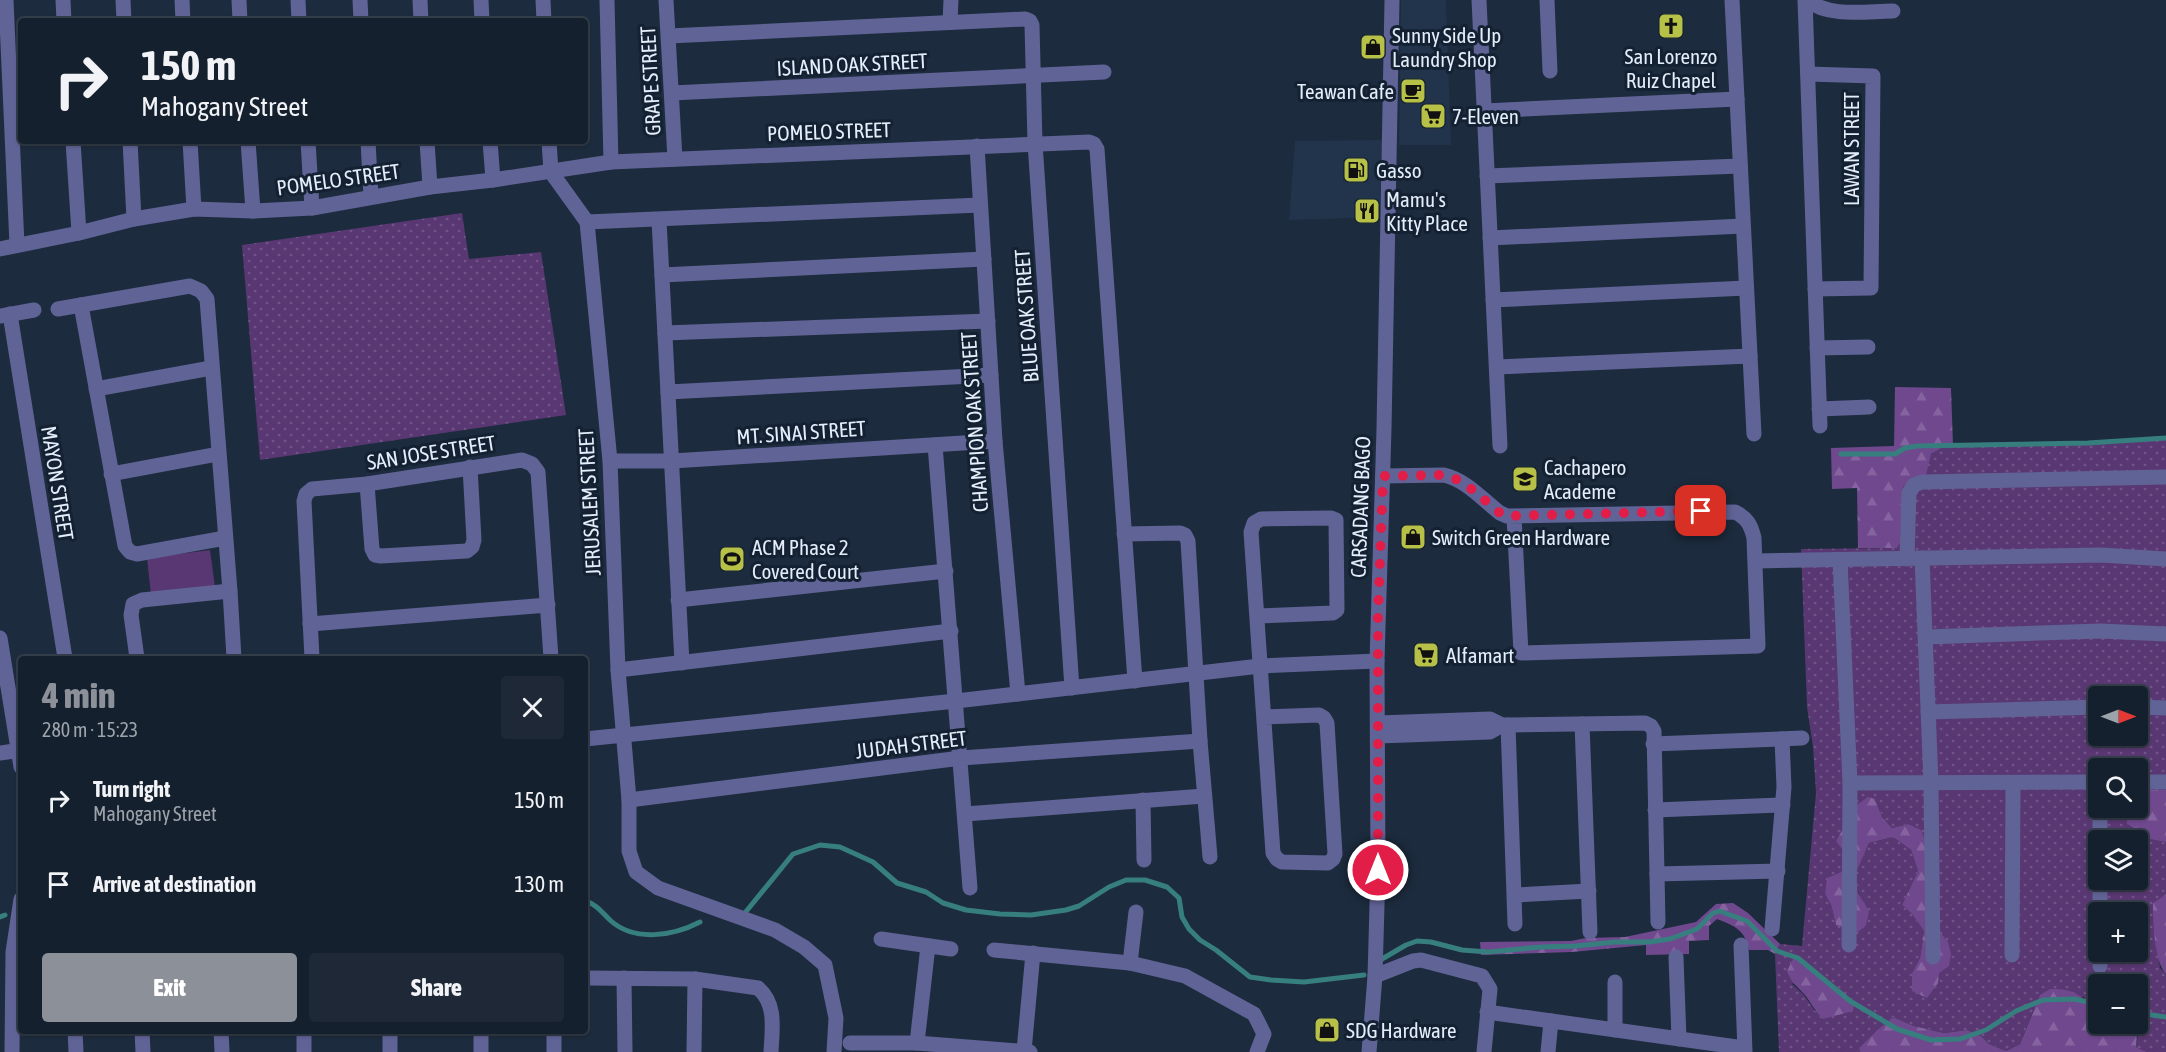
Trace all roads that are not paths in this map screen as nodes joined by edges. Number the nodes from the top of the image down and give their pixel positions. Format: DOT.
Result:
graph roads {
  1 [pos="6,0"];
  2 [pos="63,0"];
  3 [pos="123,0"];
  4 [pos="182,0"];
  5 [pos="239,0"];
  6 [pos="298,0"];
  7 [pos="360,0"];
  8 [pos="420,0"];
  9 [pos="481,0"];
  10 [pos="543,0"];
  11 [pos="607,0"];
  12 [pos="666,0"];
  13 [pos="951,0"];
  14 [pos="1392,0"];
  15 [pos="1479,0"];
  16 [pos="1547,0"];
  17 [pos="1731,0"];
  18 [pos="1806,0"];
  19 [pos="1893,11"];
  20 [pos="64,18"];
  21 [pos="124,18"];
  22 [pos="183,18"];
  23 [pos="240,18"];
  24 [pos="299,18"];
  25 [pos="361,18"];
  26 [pos="421,18"];
  27 [pos="483,18"];
  28 [pos="544,18"];
  29 [pos="950,22"];
  30 [pos="669,36"];
  31 [pos="1550,71"];
  32 [pos="1104,72"];
  33 [pos="1808,75"];
  34 [pos="1034,76"];
  35 [pos="672,93"];
  36 [pos="1737,99"];
  37 [pos="1484,111"];
  38 [pos="1035,143"];
  39 [pos="73,144"];
  40 [pos="130,144"];
  41 [pos="190,144"];
  42 [pos="248,144"];
  43 [pos="308,144"];
  44 [pos="368,144"];
  45 [pos="428,144"];
  46 [pos="490,144"];
  47 [pos="549,144"];
  48 [pos="977,146"];
  49 [pos="675,159"];
  50 [pos="611,162"];
  51 [pos="1740,166"];
  52 [pos="551,172"];
  53 [pos="1487,176"];
  54 [pos="493,180"];
  55 [pos="430,187"];
  56 [pos="371,197"];
  57 [pos="980,205"];
  58 [pos="312,208"];
  59 [pos="194,209"];
  60 [pos="253,211"];
  61 [pos="134,219"];
  62 [pos="659,220"];
  63 [pos="587,222"];
  64 [pos="1743,226"];
  65 [pos="79,233"];
  66 [pos="1490,238"];
  67 [pos="17,245"];
  68 [pos="0,249"];
  69 [pos="984,259"];
  70 [pos="662,275"];
  71 [pos="1746,288"];
  72 [pos="1815,289"];
  73 [pos="1493,300"];
  74 [pos="81,305"];
  75 [pos="58,309"];
  76 [pos="34,310"];
  77 [pos="5,315"];
  78 [pos="988,321"];
  79 [pos="665,333"];
  80 [pos="1868,347"];
  81 [pos="1817,348"];
  82 [pos="1750,356"];
  83 [pos="1497,367"];
  84 [pos="212,368"];
  85 [pos="991,375"];
  86 [pos="96,389"];
  87 [pos="668,392"];
  88 [pos="1869,407"];
  89 [pos="1819,409"];
  90 [pos="1820,426"];
  91 [pos="1754,434"];
  92 [pos="995,441"];
  93 [pos="935,445"];
  94 [pos="1500,446"];
  95 [pos="218,454"];
  96 [pos="610,461"];
  97 [pos="672,461"];
  98 [pos="470,467"];
  99 [pos="111,474"];
  100 [pos="1383,476"];
  101 [pos="2166,477"];
  102 [pos="367,484"];
  103 [pos="1514,516"];
  104 [pos="1124,534"];
  105 [pos="225,538"];
  106 [pos="1915,558"];
  107 [pos="2166,559"];
  108 [pos="1840,560"];
  109 [pos="1756,561"];
  110 [pos="946,571"];
  111 [pos="230,591"];
  112 [pos="678,600"];
  113 [pos="548,605"];
  114 [pos="1257,616"];
  115 [pos="310,624"];
  116 [pos="951,631"];
  117 [pos="2166,634"];
  118 [pos="1926,637"];
  119 [pos="0,638"];
  120 [pos="65,656"];
  121 [pos="137,656"];
  122 [pos="234,656"];
  123 [pos="312,656"];
  124 [pos="551,656"];
  125 [pos="1377,661"];
  126 [pos="682,663"];
  127 [pos="1260,666"];
  128 [pos="618,670"];
  129 [pos="1196,674"];
  130 [pos="1135,681"];
  131 [pos="1072,688"];
  132 [pos="1018,694"];
  133 [pos="956,701"];
  134 [pos="2088,707"];
  135 [pos="2148,707"];
  136 [pos="2166,708"];
  137 [pos="1928,712"];
  138 [pos="1264,717"];
  139 [pos="1582,724"];
  140 [pos="1505,725"];
  141 [pos="1377,730"];
  142 [pos="624,737"];
  143 [pos="1802,738"];
  144 [pos="18,739"];
  145 [pos="588,739"];
  146 [pos="1782,739"];
  147 [pos="1200,741"];
  148 [pos="1653,744"];
  149 [pos="18,750"];
  150 [pos="0,753"];
  151 [pos="961,758"];
  152 [pos="2088,782"];
  153 [pos="2148,782"];
  154 [pos="2166,782"];
  155 [pos="1850,783"];
  156 [pos="1931,783"];
  157 [pos="2013,783"];
  158 [pos="1204,796"];
  159 [pos="629,800"];
  160 [pos="1143,800"];
  161 [pos="1783,805"];
  162 [pos="1655,810"];
  163 [pos="965,814"];
  164 [pos="1210,857"];
  165 [pos="1144,860"];
  166 [pos="1778,871"];
  167 [pos="1657,874"];
  168 [pos="970,888"];
  169 [pos="1588,891"];
  170 [pos="1515,895"];
  171 [pos="1136,912"];
  172 [pos="1658,922"];
  173 [pos="1515,924"];
  174 [pos="1772,929"];
  175 [pos="1590,932"];
  176 [pos="881,939"];
  177 [pos="1741,945"];
  178 [pos="1849,945"];
  179 [pos="928,946"];
  180 [pos="951,949"];
  181 [pos="994,950"];
  182 [pos="17,952"];
  183 [pos="1033,953"];
  184 [pos="2012,955"];
  185 [pos="1676,957"];
  186 [pos="1933,957"];
  187 [pos="1130,963"];
  188 [pos="1375,976"];
  189 [pos="588,978"];
  190 [pos="624,978"];
  191 [pos="695,979"];
  192 [pos="1615,982"];
  193 [pos="1487,1012"];
  194 [pos="1551,1021"];
  195 [pos="1615,1030"];
  196 [pos="75,1034"];
  197 [pos="142,1034"];
  198 [pos="221,1034"];
  199 [pos="304,1034"];
  200 [pos="390,1034"];
  201 [pos="481,1034"];
  202 [pos="554,1034"];
  203 [pos="1679,1039"];
  204 [pos="850,1043"];
  205 [pos="917,1043"];
  206 [pos="8,1048"];
  207 [pos="1745,1050"];
  208 [pos="1024,1051"];
  209 [pos="76,1052"];
  210 [pos="143,1052"];
  211 [pos="222,1052"];
  212 [pos="304,1052"];
  213 [pos="390,1052"];
  214 [pos="481,1052"];
  215 [pos="554,1052"];
  216 [pos="625,1052"];
  217 [pos="694,1052"];
  218 [pos="771,1052"];
  219 [pos="834,1052"];
  220 [pos="1030,1052"];
  221 [pos="1257,1052"];
  222 [pos="1369,1052"];
  223 [pos="1484,1052"];
  224 [pos="1548,1052"];
  1 -- 67 [label="street"];
  2 -- 20 [label="street"];
  3 -- 21 [label="street"];
  4 -- 22 [label="street"];
  5 -- 23 [label="street"];
  6 -- 24 [label="street"];
  7 -- 25 [label="street"];
  8 -- 26 [label="street"];
  9 -- 27 [label="street"];
  10 -- 28 [label="street"];
  11 -- 50 [label="street"];
  12 -- 30 [label="street, GRAPE STREET"];
  13 -- 29 [label="street"];
  14 -- 100 [label="street, CARSADANG BAGO"];
  15 -- 37 [label="street"];
  16 -- 31 [label="street"];
  17 -- 36 [label="street"];
  18 -- 19 [label="street"];
  18 -- 33 [label="street"];
  29 -- 30 [label="street"];
  29 -- 34 [label="street, BLUE OAK STREET"];
  30 -- 35 [label="street, GRAPE STREET"];
  32 -- 34 [label="street, ISLAND OAK STREET"];
  33 -- 72 [label="street"];
  33 -- 72 [label="street, LAWAN STREET"];
  34 -- 35 [label="street, ISLAND OAK STREET"];
  34 -- 38 [label="street, BLUE OAK STREET"];
  35 -- 49 [label="street, GRAPE STREET"];
  36 -- 37 [label="street"];
  36 -- 51 [label="street"];
  37 -- 53 [label="street"];
  38 -- 48 [label="street, POMELO STREET"];
  38 -- 104 [label="street, POMELO STREET"];
  38 -- 131 [label="street, BLUE OAK STREET"];
  39 -- 65 [label="street"];
  40 -- 61 [label="street"];
  41 -- 59 [label="street"];
  42 -- 60 [label="street"];
  43 -- 58 [label="street"];
  44 -- 56 [label="street"];
  45 -- 55 [label="street"];
  46 -- 54 [label="street"];
  47 -- 52 [label="street"];
  48 -- 49 [label="street, POMELO STREET"];
  48 -- 57 [label="street, CHAMPION OAK STREET"];
  49 -- 50 [label="street, POMELO STREET"];
  50 -- 52 [label="street, POMELO STREET"];
  51 -- 53 [label="street"];
  51 -- 64 [label="street"];
  52 -- 54 [label="street, POMELO STREET"];
  52 -- 63 [label="street"];
  53 -- 66 [label="street"];
  54 -- 55 [label="street, POMELO STREET"];
  55 -- 56 [label="street, POMELO STREET"];
  56 -- 58 [label="street, POMELO STREET"];
  57 -- 62 [label="street"];
  57 -- 69 [label="street, CHAMPION OAK STREET"];
  58 -- 60 [label="street, POMELO STREET"];
  59 -- 60 [label="street, POMELO STREET"];
  59 -- 61 [label="street, POMELO STREET"];
  61 -- 65 [label="street, POMELO STREET"];
  62 -- 63 [label="street"];
  62 -- 70 [label="street"];
  63 -- 96 [label="street, JERUSALEM STREET"];
  64 -- 66 [label="street"];
  64 -- 71 [label="street"];
  65 -- 67 [label="street, POMELO STREET"];
  66 -- 73 [label="street"];
  67 -- 68 [label="street, POMELO STREET"];
  69 -- 70 [label="street"];
  69 -- 78 [label="street, CHAMPION OAK STREET"];
  70 -- 79 [label="street"];
  71 -- 73 [label="street"];
  71 -- 82 [label="street"];
  72 -- 81 [label="street"];
  73 -- 83 [label="street"];
  74 -- 75 [label="street"];
  74 -- 84 [label="street"];
  74 -- 86 [label="street"];
  76 -- 77 [label="street"];
  77 -- 120 [label="street, MAYON STREET"];
  78 -- 79 [label="street"];
  78 -- 85 [label="street, CHAMPION OAK STREET"];
  79 -- 87 [label="street"];
  80 -- 81 [label="street"];
  81 -- 89 [label="street"];
  82 -- 83 [label="street"];
  82 -- 91 [label="street"];
  83 -- 94 [label="street"];
  84 -- 86 [label="street"];
  84 -- 95 [label="street"];
  85 -- 87 [label="street"];
  85 -- 92 [label="street, CHAMPION OAK STREET"];
  86 -- 99 [label="street"];
  87 -- 97 [label="street"];
  88 -- 89 [label="street"];
  89 -- 90 [label="street"];
  92 -- 93 [label="street, MT. SINAI STREET"];
  92 -- 132 [label="street, CHAMPION OAK STREET"];
  93 -- 97 [label="street, MT. SINAI STREET"];
  93 -- 110 [label="street"];
  95 -- 99 [label="street"];
  95 -- 105 [label="street"];
  96 -- 97 [label="street, MT. SINAI STREET"];
  96 -- 128 [label="street, JERUSALEM STREET"];
  97 -- 112 [label="street"];
  98 -- 102 [label="street, SAN JOSE STREET"];
  98 -- 102 [label="street"];
  98 -- 113 [label="street, SAN JOSE STREET"];
  99 -- 105 [label="street"];
  100 -- 103 [label="street"];
  100 -- 125 [label="street, CARSADANG BAGO"];
  101 -- 106 [label="street"];
  102 -- 115 [label="street, SAN JOSE STREET"];
  103 -- 109 [label="street"];
  103 -- 109 [label="street"];
  104 -- 129 [label="street"];
  104 -- 130 [label="street"];
  105 -- 111 [label="street"];
  106 -- 107 [label="street"];
  106 -- 108 [label="street"];
  106 -- 118 [label="street"];
  108 -- 109 [label="street"];
  108 -- 155 [label="street"];
  110 -- 112 [label="street"];
  110 -- 116 [label="street"];
  111 -- 121 [label="street"];
  111 -- 122 [label="street"];
  112 -- 126 [label="street"];
  113 -- 115 [label="street"];
  113 -- 124 [label="street, SAN JOSE STREET"];
  114 -- 114 [label="street"];
  114 -- 127 [label="street"];
  115 -- 123 [label="street, SAN JOSE STREET"];
  116 -- 126 [label="street"];
  116 -- 133 [label="street"];
  117 -- 118 [label="street"];
  118 -- 137 [label="street"];
  119 -- 144 [label="street"];
  125 -- 127 [label="street"];
  125 -- 141 [label="street, CARSADANG BAGO"];
  126 -- 128 [label="street"];
  127 -- 129 [label="street"];
  127 -- 138 [label="street"];
  128 -- 142 [label="street, JERUSALEM STREET"];
  129 -- 130 [label="street"];
  129 -- 147 [label="street"];
  130 -- 131 [label="street"];
  131 -- 132 [label="street"];
  132 -- 133 [label="street"];
  133 -- 142 [label="street"];
  133 -- 151 [label="street"];
  134 -- 137 [label="street"];
  135 -- 136 [label="street"];
  137 -- 156 [label="street"];
  138 -- 138 [label="street"];
  139 -- 140 [label="street"];
  139 -- 148 [label="street"];
  139 -- 169 [label="street"];
  140 -- 141 [label="street"];
  140 -- 170 [label="street"];
  141 -- 188 [label="street, CARSADANG BAGO"];
  142 -- 145 [label="street"];
  142 -- 159 [label="street, JERUSALEM STREET"];
  143 -- 146 [label="street"];
  146 -- 148 [label="street"];
  146 -- 161 [label="street"];
  147 -- 151 [label="street, JUDAH STREET"];
  147 -- 158 [label="street"];
  148 -- 162 [label="street"];
  149 -- 150 [label="street"];
  151 -- 159 [label="street, JUDAH STREET"];
  151 -- 163 [label="street"];
  152 -- 157 [label="street"];
  153 -- 154 [label="street"];
  155 -- 156 [label="street"];
  155 -- 178 [label="street"];
  156 -- 157 [label="street"];
  156 -- 186 [label="street"];
  157 -- 184 [label="street"];
  158 -- 160 [label="street"];
  158 -- 164 [label="street"];
  159 -- 219 [label="street, JERUSALEM STREET"];
  160 -- 163 [label="street"];
  160 -- 165 [label="street"];
  161 -- 162 [label="street"];
  161 -- 166 [label="street"];
  162 -- 167 [label="street"];
  163 -- 168 [label="street"];
  166 -- 167 [label="street"];
  166 -- 174 [label="street"];
  167 -- 172 [label="street"];
  169 -- 170 [label="street"];
  169 -- 175 [label="street"];
  170 -- 173 [label="street"];
  171 -- 187 [label="street"];
  176 -- 179 [label="street"];
  177 -- 207 [label="street"];
  179 -- 180 [label="street"];
  179 -- 205 [label="street"];
  181 -- 183 [label="street"];
  182 -- 206 [label="street"];
  183 -- 187 [label="street"];
  183 -- 208 [label="street"];
  185 -- 203 [label="street"];
  187 -- 221 [label="street"];
  188 -- 193 [label="street"];
  188 -- 222 [label="street, CARSADANG BAGO"];
  189 -- 190 [label="street"];
  190 -- 191 [label="street"];
  190 -- 216 [label="street"];
  191 -- 217 [label="street"];
  191 -- 218 [label="street"];
  192 -- 195 [label="street"];
  193 -- 194 [label="street"];
  193 -- 223 [label="street"];
  194 -- 195 [label="street"];
  194 -- 224 [label="street"];
  195 -- 203 [label="street"];
  196 -- 209 [label="street"];
  197 -- 210 [label="street"];
  198 -- 211 [label="street"];
  199 -- 212 [label="street"];
  200 -- 213 [label="street"];
  201 -- 214 [label="street"];
  202 -- 215 [label="street"];
  203 -- 207 [label="street"];
  204 -- 205 [label="street"];
  205 -- 208 [label="street"];
  208 -- 220 [label="street"];
}
